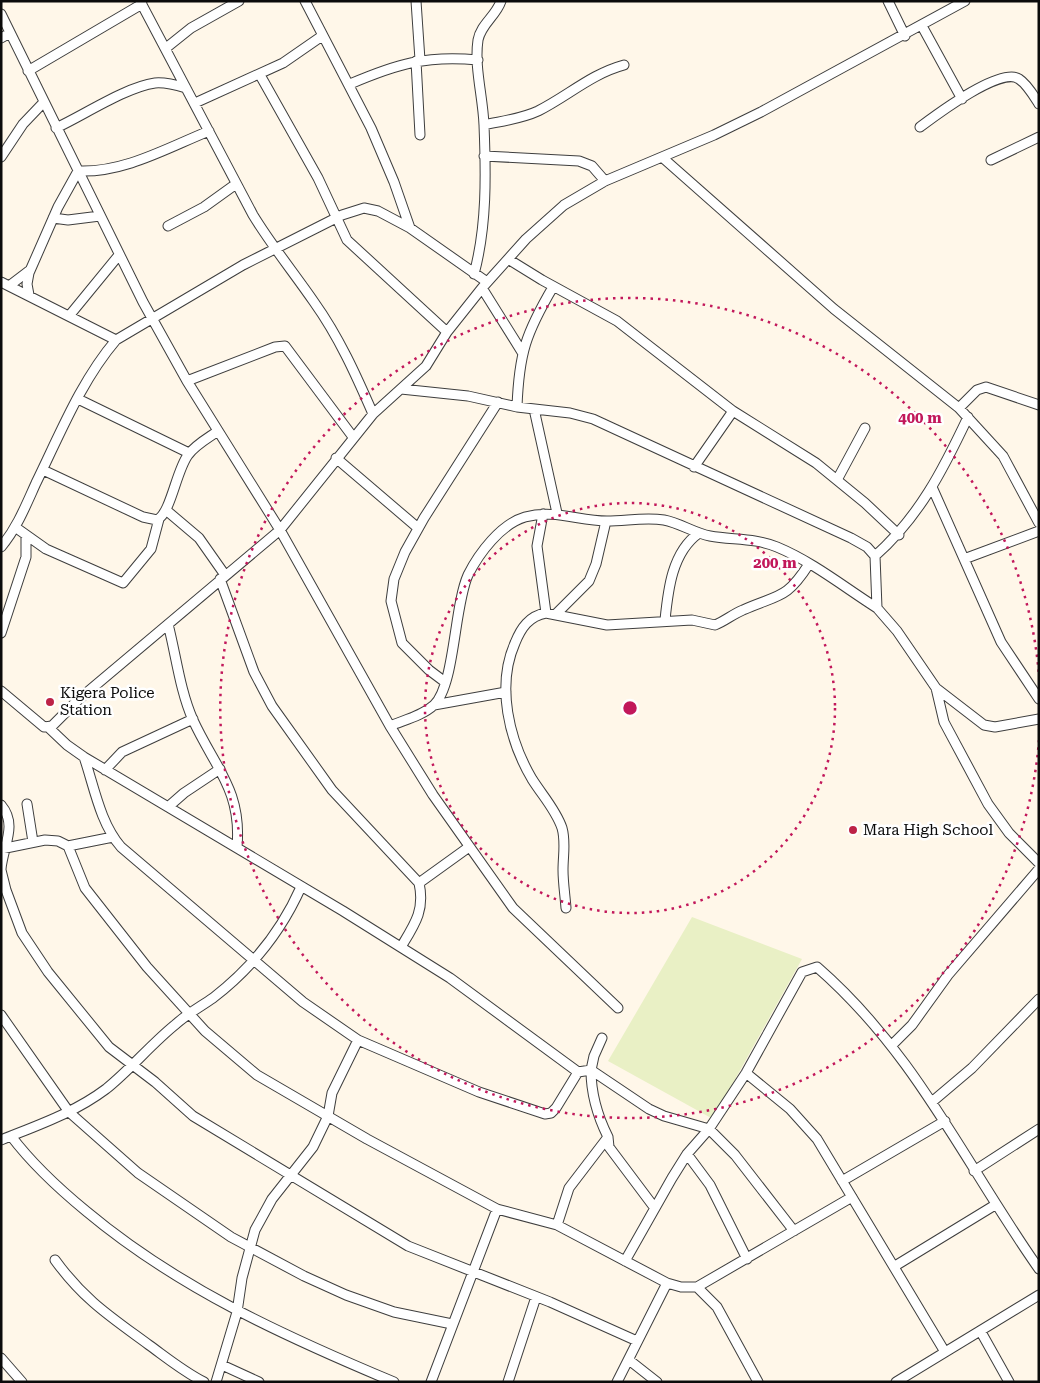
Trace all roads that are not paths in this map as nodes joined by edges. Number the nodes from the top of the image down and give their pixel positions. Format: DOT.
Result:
graph roads {
  1 [pos="238,1"];
  2 [pos="306,1"];
  3 [pos="416,1"];
  4 [pos="501,1"];
  5 [pos="888,1"];
  6 [pos="965,1"];
  7 [pos="141,3"];
  8 [pos="1,14"];
  9 [pos="922,26"];
  10 [pos="10,33"];
  11 [pos="322,36"];
  12 [pos="905,36"];
  13 [pos="1,38"];
  14 [pos="166,48"];
  15 [pos="478,60"];
  16 [pos="418,61"];
  17 [pos="624,65"];
  18 [pos="28,71"];
  19 [pos="260,75"];
  20 [pos="350,84"];
  21 [pos="186,88"];
  22 [pos="962,99"];
  23 [pos="44,102"];
  24 [pos="195,103"];
  25 [pos="1039,104"];
  26 [pos="484,125"];
  27 [pos="920,127"];
  28 [pos="56,128"];
  29 [pos="209,131"];
  30 [pos="420,135"];
  31 [pos="1039,137"];
  32 [pos="484,156"];
  33 [pos="1,158"];
  34 [pos="663,158"];
  35 [pos="991,160"];
  36 [pos="78,171"];
  37 [pos="605,181"];
  38 [pos="236,184"];
  39 [pos="100,216"];
  40 [pos="53,218"];
  41 [pos="336,218"];
  42 [pos="168,226"];
  43 [pos="410,228"];
  44 [pos="274,249"];
  45 [pos="120,255"];
  46 [pos="508,259"];
  47 [pos="30,270"];
  48 [pos="474,274"];
  49 [pos="5,284"];
  50 [pos="485,285"];
  51 [pos="553,287"];
  52 [pos="29,295"];
  53 [pos="69,316"];
  54 [pos="151,317"];
  55 [pos="447,332"];
  56 [pos="116,340"];
  57 [pos="522,352"];
  58 [pos="188,380"];
  59 [pos="401,389"];
  60 [pos="78,398"];
  61 [pos="498,402"];
  62 [pos="517,406"];
  63 [pos="1039,406"];
  64 [pos="959,408"];
  65 [pos="534,409"];
  66 [pos="733,411"];
  67 [pos="373,414"];
  68 [pos="968,418"];
  69 [pos="865,428"];
  70 [pos="218,431"];
  71 [pos="353,437"];
  72 [pos="189,453"];
  73 [pos="336,458"];
  74 [pos="694,467"];
  75 [pos="42,470"];
  76 [pos="837,480"];
  77 [pos="932,487"];
  78 [pos="166,510"];
  79 [pos="557,513"];
  80 [pos="543,514"];
  81 [pos="159,519"];
  82 [pos="606,521"];
  83 [pos="1039,523"];
  84 [pos="15,527"];
  85 [pos="418,528"];
  86 [pos="280,530"];
  87 [pos="1039,531"];
  88 [pos="699,534"];
  89 [pos="899,535"];
  90 [pos="26,536"];
  91 [pos="1,547"];
  92 [pos="875,556"];
  93 [pos="964,559"];
  94 [pos="809,564"];
  95 [pos="223,577"];
  96 [pos="877,608"];
  97 [pos="546,612"];
  98 [pos="556,614"];
  99 [pos="665,620"];
  100 [pos="168,624"];
  101 [pos="1,633"];
  102 [pos="445,682"];
  103 [pos="936,688"];
  104 [pos="1,691"];
  105 [pos="506,692"];
  106 [pos="1039,699"];
  107 [pos="434,705"];
  108 [pos="193,719"];
  109 [pos="1039,719"];
  110 [pos="390,726"];
  111 [pos="48,727"];
  112 [pos="84,757"];
  113 [pos="220,769"];
  114 [pos="105,770"];
  115 [pos="26,804"];
  116 [pos="1,806"];
  117 [pos="168,806"];
  118 [pos="113,837"];
  119 [pos="33,842"];
  120 [pos="68,846"];
  121 [pos="237,847"];
  122 [pos="468,847"];
  123 [pos="3,849"];
  124 [pos="1039,863"];
  125 [pos="1039,869"];
  126 [pos="1,870"];
  127 [pos="418,882"];
  128 [pos="301,887"];
  129 [pos="566,908"];
  130 [pos="401,947"];
  131 [pos="254,961"];
  132 [pos="1039,999"];
  133 [pos="618,1008"];
  134 [pos="188,1014"];
  135 [pos="1,1015"];
  136 [pos="602,1038"];
  137 [pos="358,1040"];
  138 [pos="892,1045"];
  139 [pos="133,1065"];
  140 [pos="591,1070"];
  141 [pos="578,1072"];
  142 [pos="746,1073"];
  143 [pos="932,1101"];
  144 [pos="69,1112"];
  145 [pos="328,1116"];
  146 [pos="945,1121"];
  147 [pos="709,1129"];
  148 [pos="1039,1129"];
  149 [pos="11,1136"];
  150 [pos="608,1137"];
  151 [pos="1,1140"];
  152 [pos="687,1154"];
  153 [pos="974,1171"];
  154 [pos="290,1176"];
  155 [pos="842,1181"];
  156 [pos="852,1197"];
  157 [pos="995,1205"];
  158 [pos="654,1207"];
  159 [pos="497,1209"];
  160 [pos="557,1225"];
  161 [pos="794,1231"];
  162 [pos="250,1248"];
  163 [pos="746,1259"];
  164 [pos="55,1260"];
  165 [pos="625,1261"];
  166 [pos="895,1266"];
  167 [pos="1039,1269"];
  168 [pos="472,1271"];
  169 [pos="667,1283"];
  170 [pos="697,1287"];
  171 [pos="1039,1295"];
  172 [pos="536,1297"];
  173 [pos="237,1312"];
  174 [pos="452,1324"];
  175 [pos="981,1332"];
  176 [pos="637,1341"];
  177 [pos="945,1352"];
  178 [pos="1,1358"];
  179 [pos="629,1360"];
  180 [pos="222,1364"];
  181 [pos="22,1382"];
  182 [pos="204,1382"];
  183 [pos="216,1382"];
  184 [pos="259,1382"];
  185 [pos="394,1382"];
  186 [pos="431,1382"];
  187 [pos="508,1382"];
  188 [pos="617,1382"];
  189 [pos="657,1382"];
  190 [pos="758,1382"];
  191 [pos="896,1382"];
  192 [pos="1009,1382"];
  1 -- 14 [label="street"];
  2 -- 11 [label="street"];
  3 -- 16 [label="street"];
  4 -- 15 [label="street"];
  5 -- 12 [label="street"];
  6 -- 9 [label="street"];
  7 -- 14 [label="street"];
  7 -- 18 [label="street"];
  8 -- 10 [label="street"];
  9 -- 12 [label="street"];
  9 -- 22 [label="street"];
  10 -- 13 [label="street"];
  10 -- 18 [label="street"];
  11 -- 19 [label="street"];
  11 -- 20 [label="street"];
  12 -- 34 [label="street"];
  14 -- 21 [label="street"];
  15 -- 16 [label="street"];
  15 -- 26 [label="street"];
  16 -- 20 [label="street"];
  16 -- 30 [label="street"];
  17 -- 26 [label="street"];
  18 -- 23 [label="street"];
  19 -- 24 [label="street"];
  19 -- 41 [label="street"];
  20 -- 43 [label="street"];
  21 -- 24 [label="street"];
  21 -- 28 [label="street"];
  22 -- 25 [label="street"];
  22 -- 27 [label="street"];
  23 -- 28 [label="street"];
  23 -- 33 [label="street"];
  24 -- 29 [label="street"];
  26 -- 32 [label="street"];
  28 -- 36 [label="street"];
  29 -- 36 [label="street"];
  29 -- 38 [label="street"];
  31 -- 35 [label="street"];
  32 -- 37 [label="street"];
  32 -- 48 [label="street"];
  34 -- 37 [label="street"];
  34 -- 64 [label="street"];
  36 -- 39 [label="street"];
  36 -- 40 [label="street"];
  37 -- 46 [label="street"];
  38 -- 42 [label="street"];
  38 -- 44 [label="street"];
  39 -- 40 [label="street"];
  39 -- 45 [label="street"];
  40 -- 47 [label="street"];
  41 -- 43 [label="street"];
  41 -- 44 [label="street"];
  41 -- 55 [label="street"];
  43 -- 48 [label="street"];
  44 -- 54 [label="street"];
  44 -- 67 [label="street"];
  45 -- 53 [label="street"];
  45 -- 54 [label="street"];
  46 -- 50 [label="street"];
  46 -- 51 [label="street"];
  47 -- 49 [label="street"];
  47 -- 52 [label="street"];
  48 -- 50 [label="street"];
  49 -- 52 [label="street"];
  50 -- 55 [label="street"];
  50 -- 57 [label="street"];
  51 -- 57 [label="street"];
  51 -- 66 [label="street"];
  52 -- 53 [label="street"];
  53 -- 56 [label="street"];
  54 -- 56 [label="street"];
  54 -- 58 [label="street"];
  55 -- 59 [label="street"];
  56 -- 60 [label="street"];
  57 -- 62 [label="street"];
  58 -- 70 [label="street"];
  58 -- 71 [label="street"];
  59 -- 61 [label="street"];
  59 -- 67 [label="street"];
  60 -- 72 [label="street"];
  60 -- 75 [label="street"];
  61 -- 62 [label="street"];
  61 -- 85 [label="street"];
  62 -- 65 [label="street"];
  63 -- 64 [label="street"];
  64 -- 68 [label="street"];
  65 -- 74 [label="street"];
  65 -- 79 [label="street"];
  66 -- 74 [label="street"];
  66 -- 76 [label="street"];
  67 -- 71 [label="street"];
  68 -- 77 [label="street"];
  68 -- 83 [label="street"];
  69 -- 76 [label="street"];
  70 -- 72 [label="street"];
  70 -- 86 [label="street"];
  71 -- 73 [label="street"];
  72 -- 78 [label="street"];
  73 -- 85 [label="street"];
  73 -- 86 [label="street"];
  74 -- 92 [label="street"];
  75 -- 81 [label="street"];
  75 -- 84 [label="street"];
  76 -- 89 [label="street"];
  77 -- 89 [label="street"];
  77 -- 93 [label="street"];
  78 -- 81 [label="street"];
  78 -- 95 [label="street"];
  79 -- 80 [label="street"];
  79 -- 82 [label="street"];
  80 -- 97 [label="street"];
  80 -- 102 [label="street"];
  81 -- 90 [label="street"];
  82 -- 88 [label="street"];
  82 -- 98 [label="street"];
  84 -- 90 [label="street"];
  84 -- 91 [label="street"];
  85 -- 102 [label="street"];
  86 -- 95 [label="street"];
  86 -- 110 [label="street"];
  87 -- 93 [label="street"];
  88 -- 94 [label="street"];
  88 -- 99 [label="street"];
  89 -- 92 [label="street"];
  90 -- 101 [label="street"];
  92 -- 96 [label="street"];
  93 -- 106 [label="street"];
  94 -- 96 [label="street"];
  94 -- 99 [label="street"];
  95 -- 100 [label="street"];
  95 -- 127 [label="street"];
  96 -- 103 [label="street"];
  97 -- 98 [label="street"];
  97 -- 105 [label="street"];
  98 -- 99 [label="street"];
  100 -- 108 [label="street"];
  100 -- 111 [label="street"];
  102 -- 107 [label="street"];
  103 -- 109 [label="street"];
  103 -- 124 [label="street"];
  104 -- 111 [label="street"];
  105 -- 107 [label="street"];
  105 -- 129 [label="street"];
  107 -- 110 [label="street"];
  108 -- 113 [label="street"];
  108 -- 114 [label="street"];
  110 -- 122 [label="street"];
  111 -- 112 [label="street"];
  112 -- 114 [label="street"];
  112 -- 118 [label="street"];
  113 -- 117 [label="street"];
  113 -- 121 [label="street"];
  114 -- 117 [label="street"];
  115 -- 119 [label="street"];
  116 -- 123 [label="street"];
  117 -- 121 [label="street"];
  118 -- 120 [label="street"];
  118 -- 131 [label="street"];
  119 -- 120 [label="street"];
  119 -- 123 [label="street"];
  120 -- 134 [label="street"];
  121 -- 128 [label="street"];
  122 -- 127 [label="street"];
  122 -- 133 [label="street"];
  123 -- 126 [label="street"];
  125 -- 138 [label="street"];
  126 -- 139 [label="street"];
  127 -- 130 [label="street"];
  128 -- 130 [label="street"];
  128 -- 131 [label="street"];
  130 -- 141 [label="street"];
  131 -- 134 [label="street"];
  131 -- 137 [label="street"];
  132 -- 143 [label="street"];
  134 -- 139 [label="street"];
  134 -- 145 [label="street"];
  135 -- 144 [label="street"];
  136 -- 140 [label="street"];
  137 -- 141 [label="street"];
  137 -- 145 [label="street"];
  138 -- 142 [label="street"];
  138 -- 143 [label="street"];
  139 -- 144 [label="street"];
  139 -- 154 [label="street"];
  140 -- 141 [label="street"];
  140 -- 147 [label="street"];
  140 -- 150 [label="street"];
  142 -- 147 [label="street"];
  142 -- 155 [label="street"];
  143 -- 146 [label="street"];
  144 -- 149 [label="street"];
  144 -- 162 [label="street"];
  145 -- 154 [label="street"];
  145 -- 159 [label="street"];
  146 -- 153 [label="street"];
  146 -- 155 [label="street"];
  147 -- 152 [label="street"];
  147 -- 161 [label="street"];
  148 -- 153 [label="street"];
  149 -- 151 [label="street"];
  149 -- 173 [label="street"];
  150 -- 158 [label="street"];
  150 -- 160 [label="street"];
  152 -- 158 [label="street"];
  152 -- 163 [label="street"];
  153 -- 157 [label="street"];
  154 -- 162 [label="street"];
  154 -- 168 [label="street"];
  155 -- 156 [label="street"];
  156 -- 161 [label="street"];
  156 -- 166 [label="street"];
  157 -- 166 [label="street"];
  157 -- 167 [label="street"];
  158 -- 165 [label="street"];
  159 -- 160 [label="street"];
  159 -- 168 [label="street"];
  160 -- 165 [label="street"];
  161 -- 163 [label="street"];
  162 -- 173 [label="street"];
  162 -- 174 [label="street"];
  163 -- 170 [label="street"];
  164 -- 182 [label="street"];
  165 -- 169 [label="street"];
  166 -- 177 [label="street"];
  168 -- 172 [label="street"];
  168 -- 174 [label="street"];
  169 -- 170 [label="street"];
  169 -- 176 [label="street"];
  170 -- 190 [label="street"];
  171 -- 175 [label="street"];
  172 -- 176 [label="street"];
  172 -- 187 [label="street"];
  173 -- 180 [label="street"];
  173 -- 185 [label="street"];
  174 -- 186 [label="street"];
  175 -- 177 [label="street"];
  175 -- 192 [label="street"];
  176 -- 179 [label="street"];
  177 -- 191 [label="street"];
  178 -- 181 [label="street"];
  179 -- 188 [label="street"];
  179 -- 189 [label="street"];
  180 -- 183 [label="street"];
  180 -- 184 [label="street"];
}
